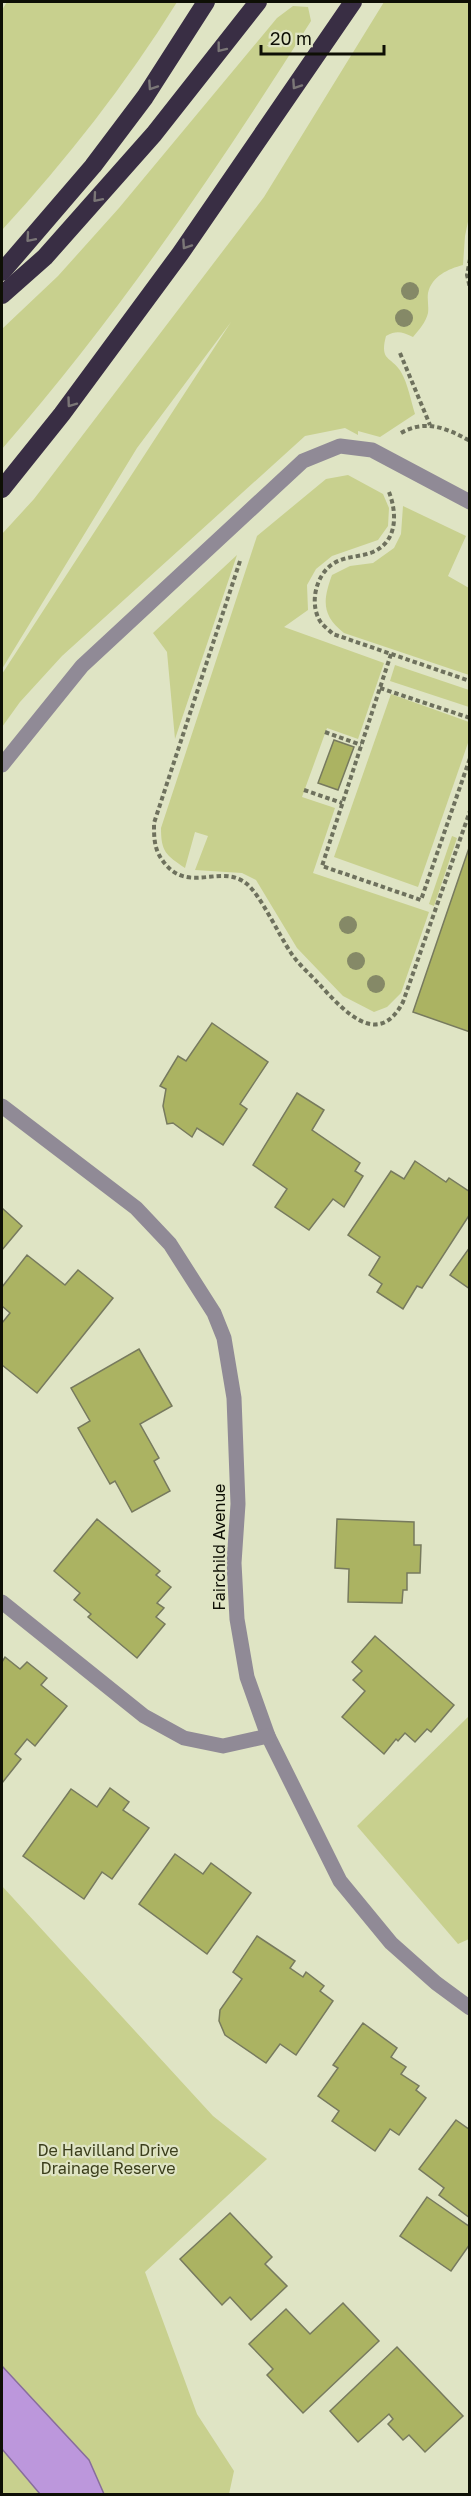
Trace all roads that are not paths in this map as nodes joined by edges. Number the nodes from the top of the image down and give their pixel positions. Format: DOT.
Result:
graph roads {
  1 [pos="206,2"];
  2 [pos="258,2"];
  3 [pos="353,2"];
  4 [pos="2,272"];
  5 [pos="2,295"];
  6 [pos="2,489"];
  7 [pos="470,502"];
  8 [pos="2,765"];
  9 [pos="2,1106"];
  10 [pos="2,1602"];
  11 [pos="268,1736"];
  12 [pos="470,2008"];
  1 -- 4 [label="highway, one-way"];
  2 -- 5 [label="highway, one-way"];
  3 -- 6 [label="highway, one-way"];
  7 -- 8 [label="street"];
  9 -- 11 [label="street, Fairchild Avenue"];
  10 -- 11 [label="street"];
  11 -- 12 [label="street, Fairchild Avenue"];
}
